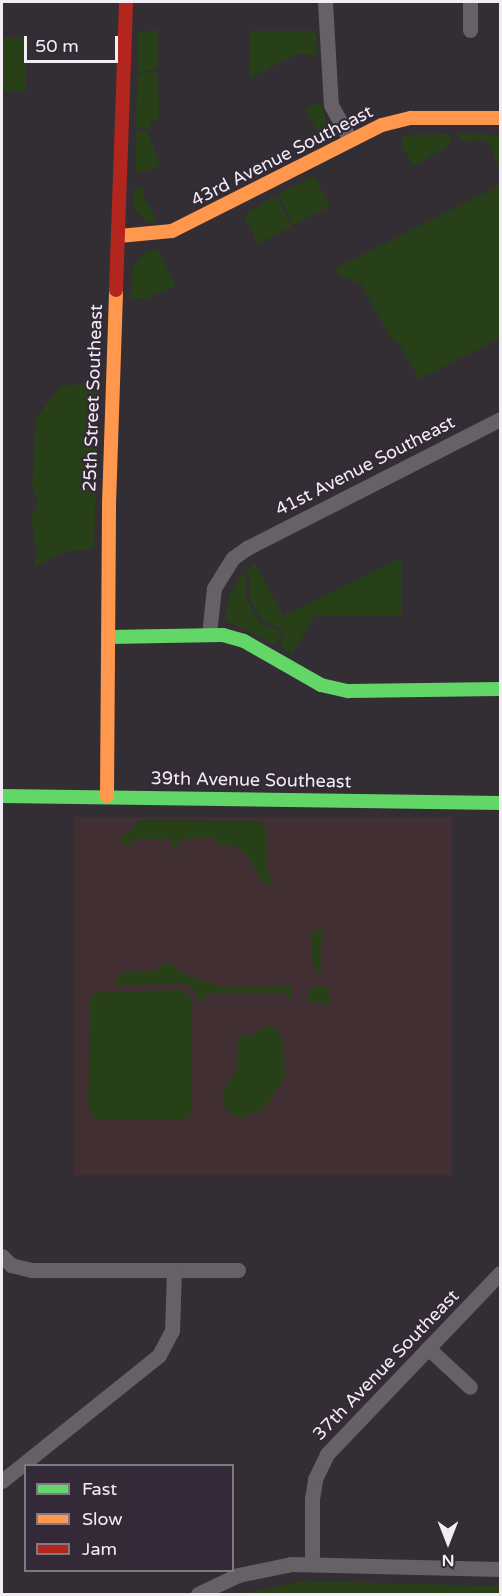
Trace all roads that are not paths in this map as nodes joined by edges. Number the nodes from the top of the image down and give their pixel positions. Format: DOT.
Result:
graph roads {
  1 [pos="126,2"];
  2 [pos="325,2"];
  3 [pos="470,2"];
  4 [pos="470,30"];
  5 [pos="501,118"];
  6 [pos="350,140"];
  7 [pos="119,236"];
  8 [pos="501,419"];
  9 [pos="209,634"];
  10 [pos="108,637"];
  11 [pos="501,689"];
  12 [pos="2,796"];
  13 [pos="107,796"];
  14 [pos="501,803"];
  15 [pos="3,1258"];
  16 [pos="174,1270"];
  17 [pos="238,1270"];
  18 [pos="501,1273"];
  19 [pos="428,1348"];
  20 [pos="470,1387"];
  21 [pos="2,1481"];
  22 [pos="312,1564"];
  23 [pos="501,1569"];
  24 [pos="198,1594"];
  1 -- 7 [label="street, 25th Street Southeast"];
  2 -- 6 [label="street"];
  3 -- 4 [label="street"];
  5 -- 6 [label="street, 43rd Avenue Southeast"];
  6 -- 7 [label="street, 43rd Avenue Southeast"];
  7 -- 10 [label="street, 25th Street Southeast"];
  8 -- 9 [label="street, 41st Avenue Southeast"];
  9 -- 10 [label="street"];
  9 -- 11 [label="street"];
  10 -- 13 [label="street, 25th Street Southeast"];
  12 -- 13 [label="street, 39th Avenue Southeast"];
  13 -- 14 [label="street, 39th Avenue Southeast"];
  15 -- 16 [label="street"];
  16 -- 17 [label="street"];
  16 -- 21 [label="street"];
  18 -- 19 [label="street, 37th Avenue Southeast"];
  19 -- 20 [label="street"];
  19 -- 22 [label="street, 37th Avenue Southeast"];
  22 -- 23 [label="street"];
  22 -- 24 [label="street"];
}
